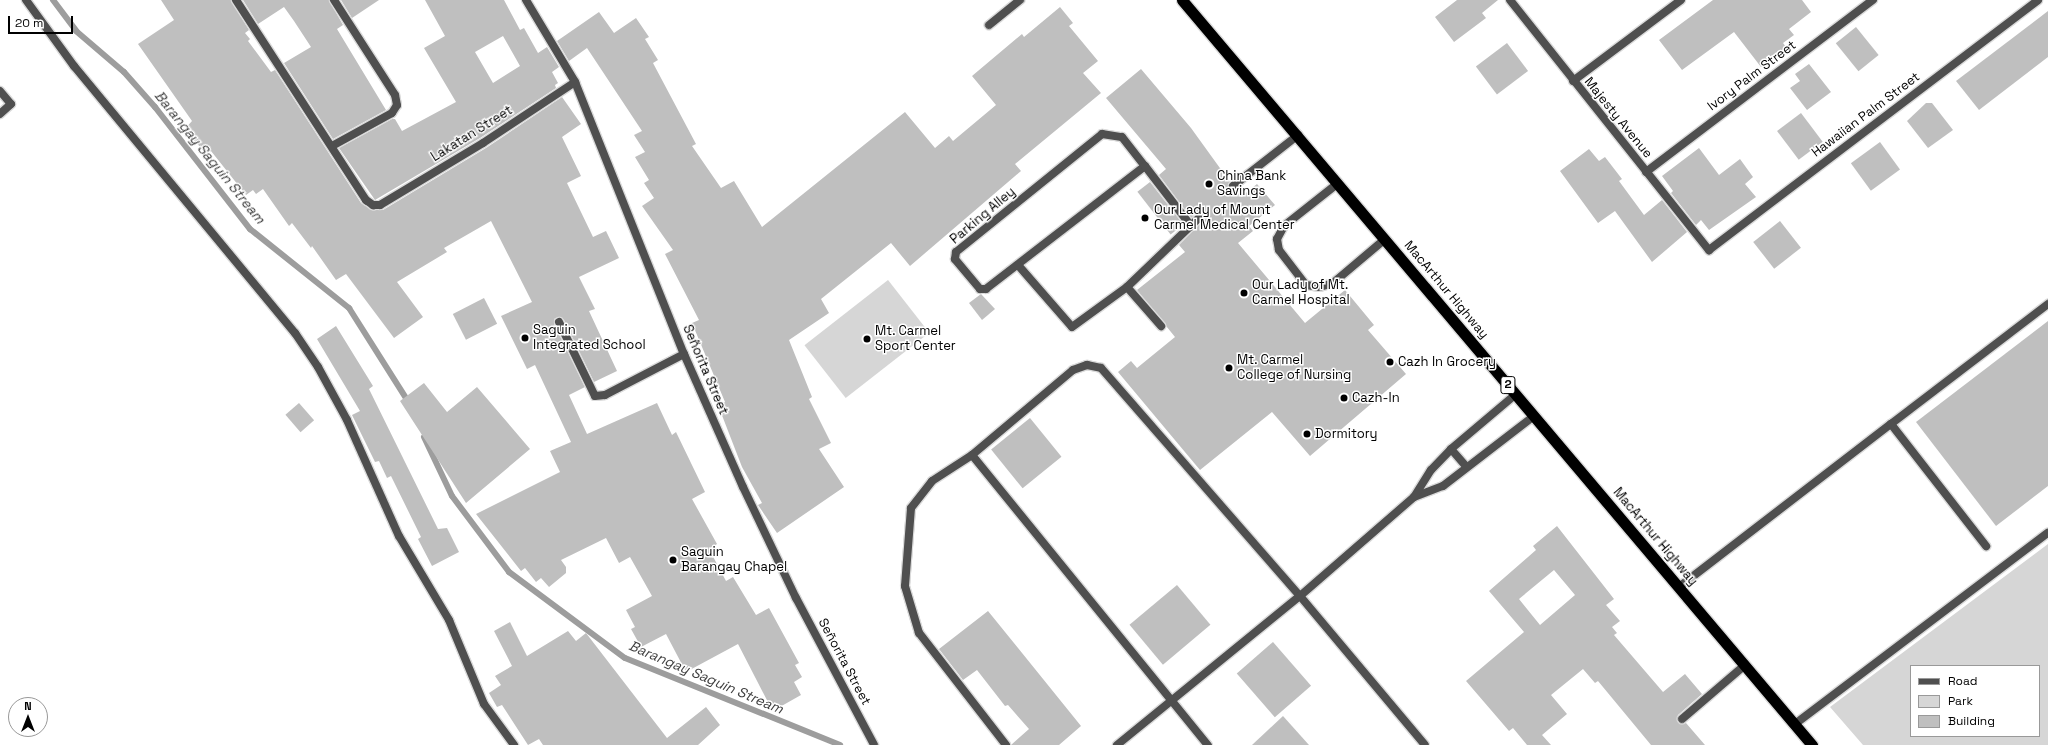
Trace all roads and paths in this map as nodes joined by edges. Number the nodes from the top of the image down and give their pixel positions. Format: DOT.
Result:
graph roads {
  1 [pos="26,0"];
  2 [pos="236,0"];
  3 [pos="334,0"];
  4 [pos="526,0"];
  5 [pos="1020,0"];
  6 [pos="1182,0"];
  7 [pos="1510,0"];
  8 [pos="1681,0"];
  9 [pos="1873,0"];
  10 [pos="2038,0"];
  11 [pos="990,25"];
  12 [pos="1573,81"];
  13 [pos="575,82"];
  14 [pos="0,91"];
  15 [pos="0,114"];
  16 [pos="1298,135"];
  17 [pos="332,146"];
  18 [pos="1146,166"];
  19 [pos="1646,172"];
  20 [pos="1337,184"];
  21 [pos="1233,186"];
  22 [pos="1201,216"];
  23 [pos="1191,226"];
  24 [pos="1385,239"];
  25 [pos="1709,250"];
  26 [pos="1018,265"];
  27 [pos="1127,286"];
  28 [pos="2048,304"];
  29 [pos="559,322"];
  30 [pos="1162,326"];
  31 [pos="684,354"];
  32 [pos="1516,394"];
  33 [pos="1534,416"];
  34 [pos="1891,424"];
  35 [pos="1450,448"];
  36 [pos="972,455"];
  37 [pos="1466,466"];
  38 [pos="1414,497"];
  39 [pos="2048,533"];
  40 [pos="1986,546"];
  41 [pos="1679,587"];
  42 [pos="1300,596"];
  43 [pos="1745,665"];
  44 [pos="1171,700"];
  45 [pos="1682,719"];
  46 [pos="1795,724"];
  47 [pos="514,745"];
  48 [pos="874,745"];
  49 [pos="1006,745"];
  50 [pos="1118,745"];
  51 [pos="1208,745"];
  52 [pos="1425,745"];
  53 [pos="1812,745"];
  1 -- 47 [label="street"];
  2 -- 17 [label="street"];
  3 -- 17 [label="street"];
  4 -- 13 [label="street, Señorita Street"];
  5 -- 11 [label="street"];
  6 -- 16 [label="highway, MacArthur Highway / 2"];
  7 -- 12 [label="street, Majesty Avenue"];
  8 -- 12 [label="street"];
  9 -- 19 [label="street, Ivory Palm Street"];
  10 -- 25 [label="street, Hawaiian Palm Street"];
  12 -- 19 [label="street, Majesty Avenue"];
  13 -- 17 [label="street, Lakatan Street"];
  13 -- 31 [label="street, Señorita Street"];
  14 -- 15 [label="street"];
  16 -- 20 [label="highway, MacArthur Highway / 2"];
  16 -- 21 [label="street"];
  18 -- 23 [label="street, Parking Alley"];
  18 -- 26 [label="street, Parking Alley"];
  18 -- 26 [label="street, Parking Alley"];
  19 -- 25 [label="street, Majesty Avenue"];
  20 -- 24 [label="highway, MacArthur Highway / 2"];
  20 -- 24 [label="street"];
  22 -- 23 [label="street"];
  23 -- 27 [label="street"];
  24 -- 32 [label="highway, MacArthur Highway / 2"];
  26 -- 27 [label="street"];
  27 -- 30 [label="street"];
  28 -- 34 [label="street"];
  29 -- 31 [label="street"];
  31 -- 48 [label="street, Señorita Street"];
  32 -- 33 [label="highway, MacArthur Highway / 2"];
  32 -- 35 [label="street"];
  33 -- 37 [label="street"];
  33 -- 41 [label="highway, MacArthur Highway / 2"];
  34 -- 40 [label="street"];
  34 -- 41 [label="street"];
  35 -- 37 [label="street"];
  35 -- 38 [label="street"];
  36 -- 42 [label="street"];
  36 -- 44 [label="street"];
  36 -- 49 [label="street"];
  37 -- 38 [label="street"];
  38 -- 42 [label="street"];
  39 -- 46 [label="street"];
  41 -- 43 [label="highway, MacArthur Highway / 2"];
  42 -- 44 [label="street"];
  42 -- 52 [label="street"];
  43 -- 45 [label="street"];
  43 -- 46 [label="highway, MacArthur Highway / 2"];
  44 -- 50 [label="street"];
  44 -- 51 [label="street"];
  46 -- 53 [label="highway, MacArthur Highway / 2"];
}
